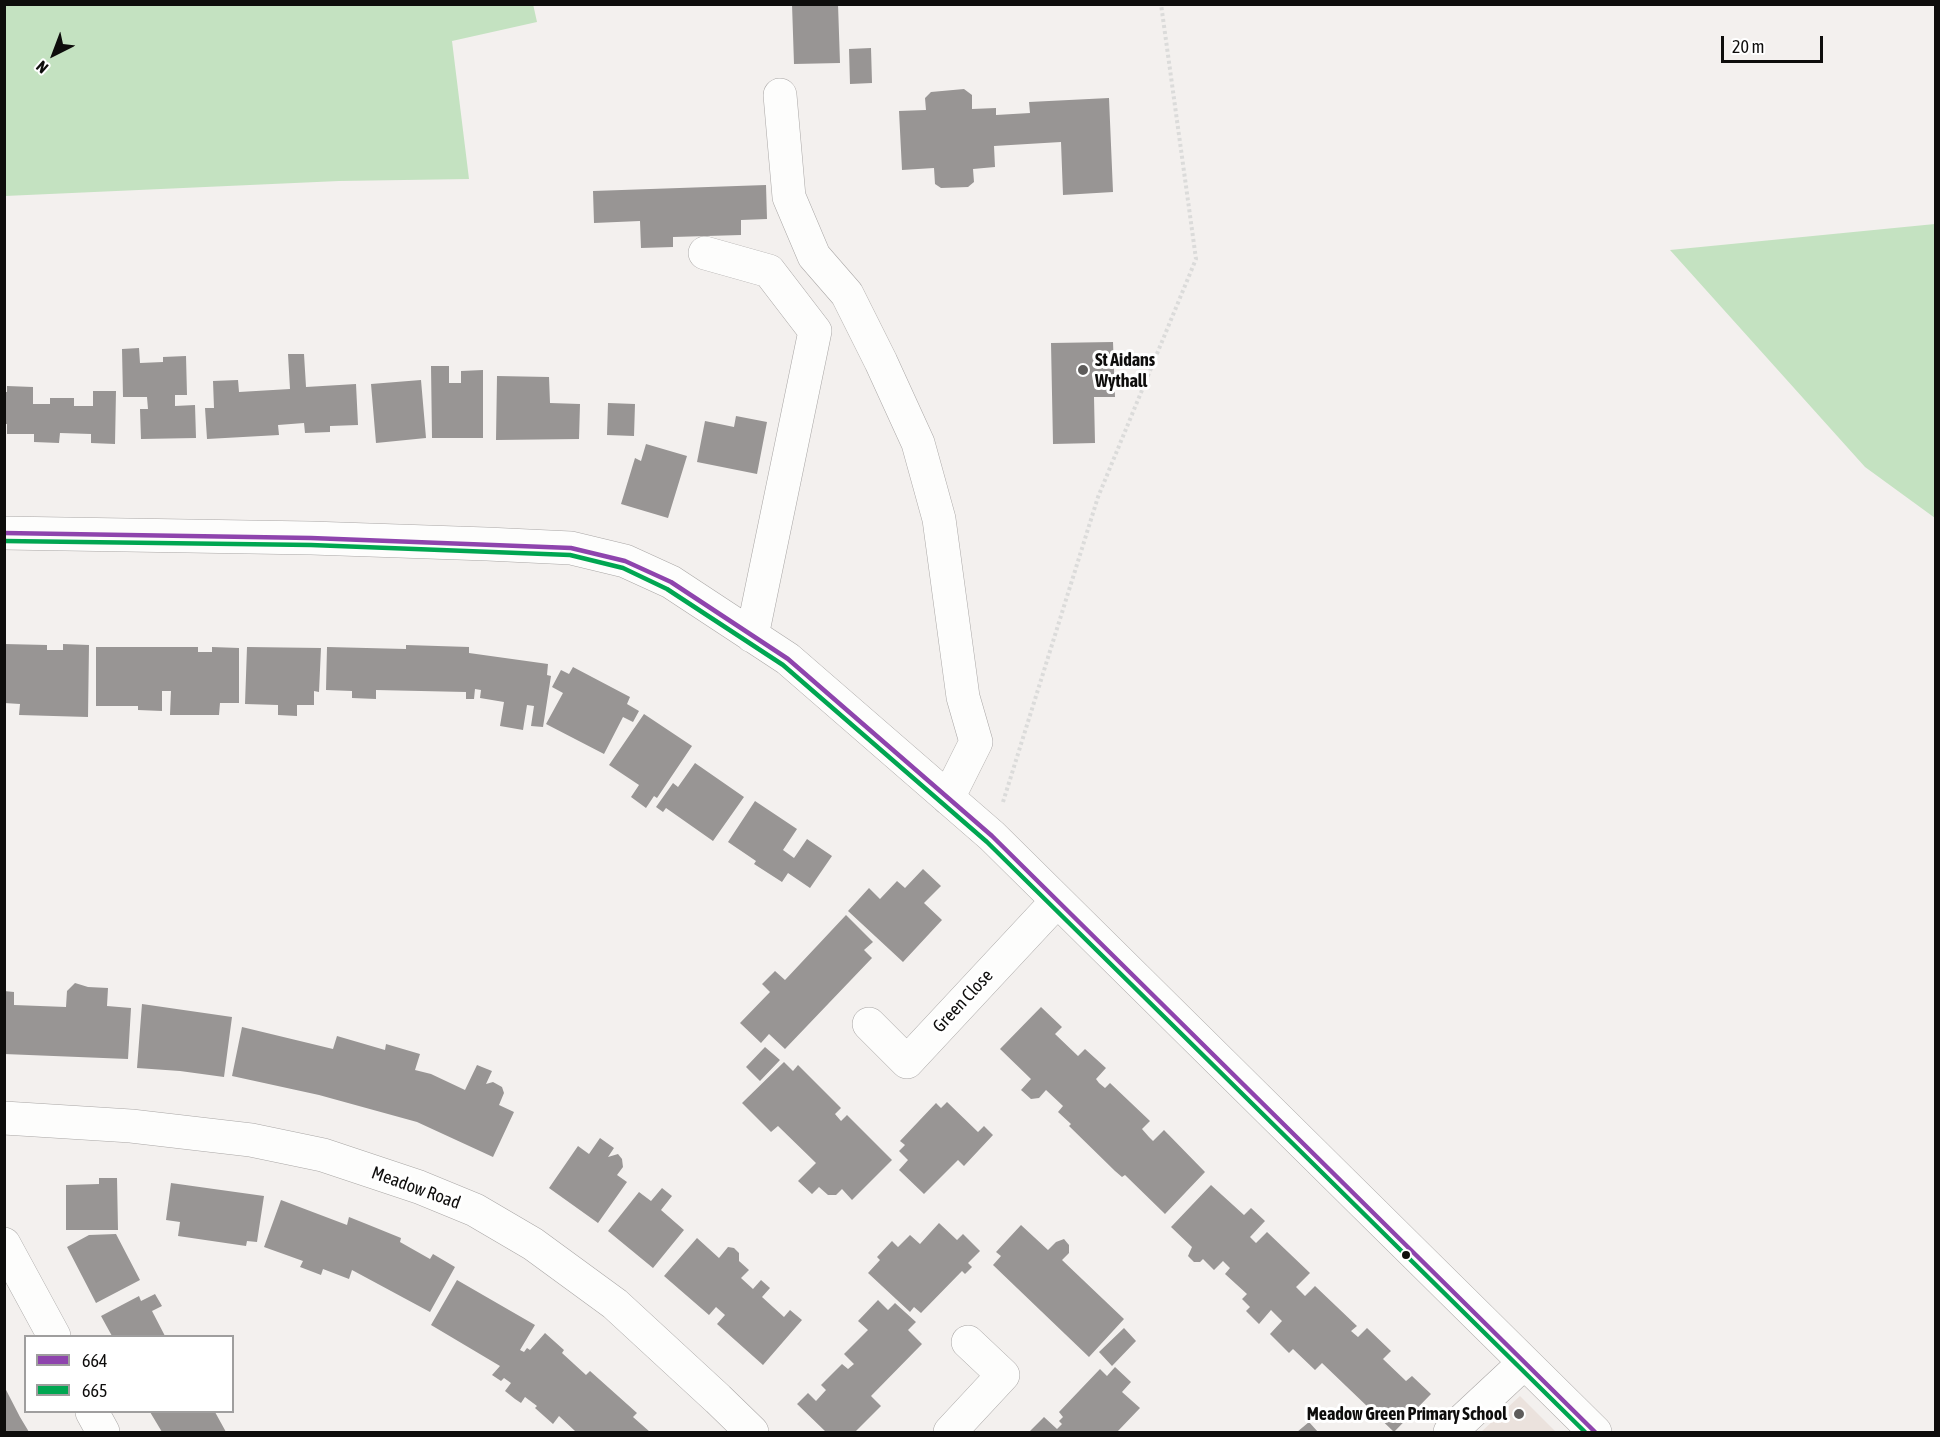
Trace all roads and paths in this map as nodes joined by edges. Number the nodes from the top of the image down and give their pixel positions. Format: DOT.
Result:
graph roads {
  1 [pos="1161,4"];
  2 [pos="780,95"];
  3 [pos="705,253"];
  4 [pos="4,533"];
  5 [pos="752,636"];
  6 [pos="948,798"];
  7 [pos="992,836"];
  8 [pos="1057,901"];
  9 [pos="869,1024"];
  10 [pos="4,1118"];
  11 [pos="4,1244"];
  12 [pos="53,1335"];
  13 [pos="968,1342"];
  14 [pos="1524,1363"];
  15 [pos="93,1413"];
  16 [pos="103,1432"];
  17 [pos="752,1432"];
  18 [pos="950,1432"];
  19 [pos="1450,1432"];
  20 [pos="1595,1432"];
  1 -- 7 [label="path"];
  2 -- 6 [label="street"];
  3 -- 5 [label="street"];
  4 -- 5 [label="street"];
  5 -- 6 [label="street"];
  6 -- 7 [label="street"];
  7 -- 8 [label="street"];
  8 -- 9 [label="street, Green Close"];
  8 -- 14 [label="street"];
  10 -- 17 [label="street, Meadow Road"];
  11 -- 12 [label="street"];
  13 -- 18 [label="street"];
  14 -- 19 [label="street"];
  14 -- 20 [label="street"];
  15 -- 16 [label="street"];
}
